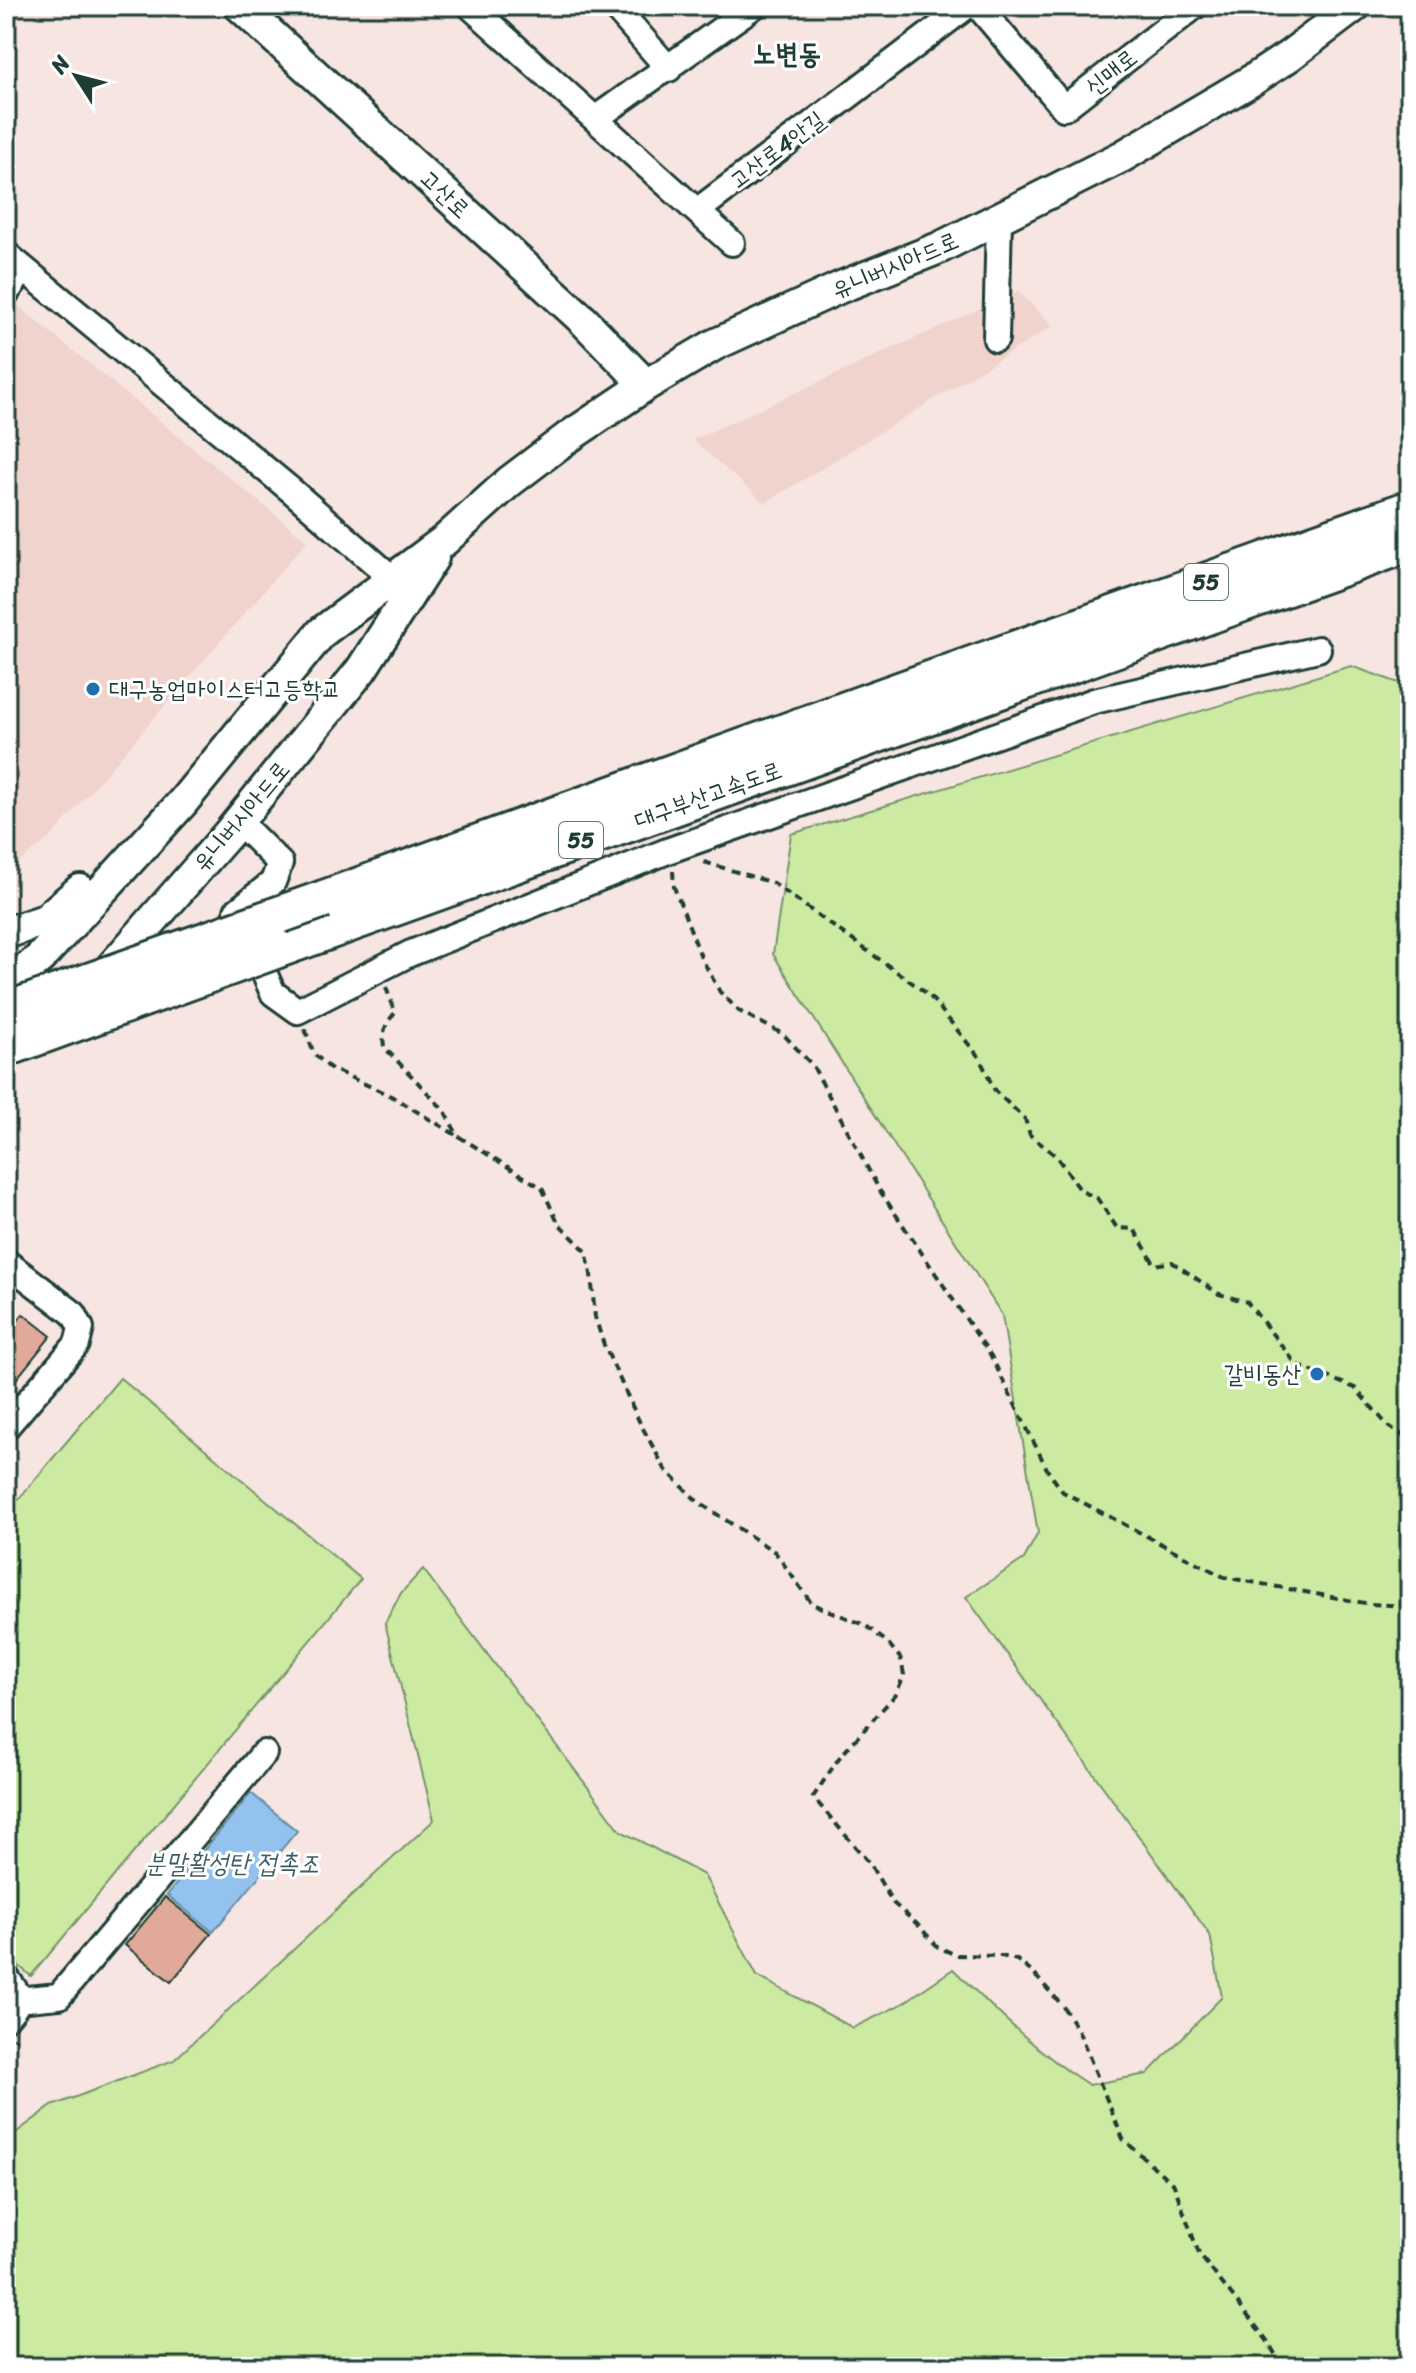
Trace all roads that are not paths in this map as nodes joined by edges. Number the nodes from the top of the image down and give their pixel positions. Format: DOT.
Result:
graph roads {
  1 [pos="240,6"];
  2 [pos="470,6"];
  3 [pos="614,6"];
  4 [pos="754,6"];
  5 [pos="967,6"];
  6 [pos="978,6"];
  7 [pos="1195,6"];
  8 [pos="1355,6"];
  9 [pos="669,69"];
  10 [pos="595,119"];
  11 [pos="697,211"];
  12 [pos="999,219"];
  13 [pos="732,243"];
  14 [pos="15,262"];
  15 [pos="6,293"];
  16 [pos="996,339"];
  17 [pos="646,385"];
  18 [pos="1410,509"];
  19 [pos="445,540"];
  20 [pos="1410,543"];
  21 [pos="393,579"];
  22 [pos="1318,649"];
  23 [pos="1007,670"];
  24 [pos="877,716"];
  25 [pos="182,803"];
  26 [pos="238,821"];
  27 [pos="6,933"];
  28 [pos="6,986"];
  29 [pos="6,1011"];
  30 [pos="6,1048"];
  31 [pos="6,1065"];
  32 [pos="6,1262"];
  33 [pos="6,1427"];
  34 [pos="264,1753"];
  35 [pos="6,1977"];
  36 [pos="11,2009"];
  1 -- 17 [label="main road, 고산로"];
  2 -- 10 [label="street"];
  3 -- 9 [label="street"];
  4 -- 9 [label="street"];
  5 -- 11 [label="street, 고산로4안길"];
  6 -- 7 [label="street, 신매로"];
  8 -- 12 [label="main road, 유니버시아드로"];
  9 -- 10 [label="street"];
  10 -- 11 [label="street"];
  11 -- 13 [label="street"];
  12 -- 16 [label="street"];
  12 -- 17 [label="main road, 유니버시아드로"];
  14 -- 15 [label="street"];
  14 -- 21 [label="street"];
  17 -- 19 [label="main road, 유니버시아드로"];
  18 -- 23 [label="highway, 대구부산고속도로 / 55"];
  19 -- 21 [label="main road, 유니버시아드로"];
  19 -- 26 [label="main road, 유니버시아드로"];
  20 -- 23 [label="highway, 대구부산고속도로 / 55"];
  21 -- 25 [label="main road, 유니버시아드로"];
  22 -- 26 [label="street"];
  23 -- 24 [label="highway, 대구부산고속도로 / 55"];
  24 -- 29 [label="highway, 대구부산고속도로 / 55, bridge"];
  24 -- 30 [label="highway, 대구부산고속도로 / 55, bridge"];
  25 -- 27 [label="main road"];
  25 -- 28 [label="main road, 유니버시아드로"];
  26 -- 31 [label="main road, 유니버시아드로"];
  32 -- 33 [label="street"];
  34 -- 36 [label="street"];
  35 -- 36 [label="street"];
}
